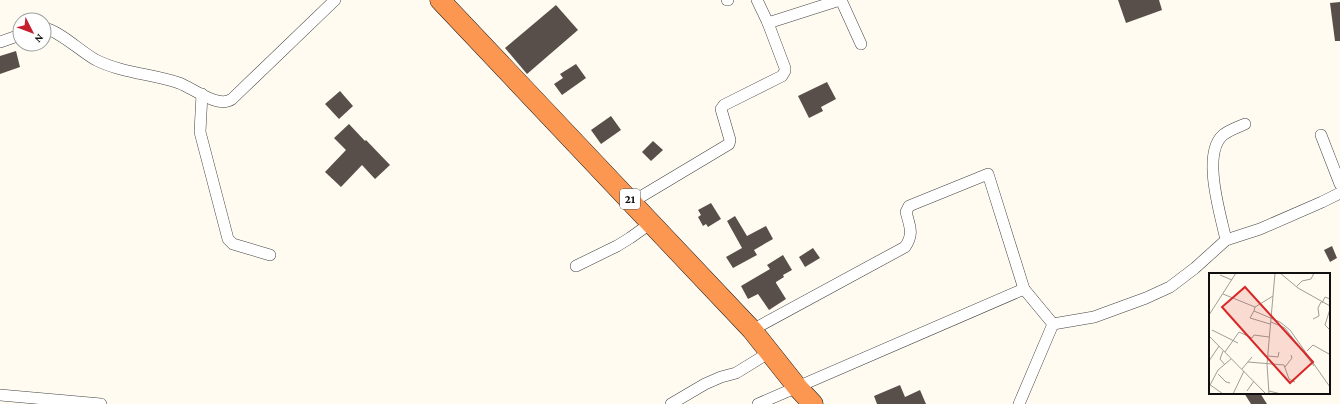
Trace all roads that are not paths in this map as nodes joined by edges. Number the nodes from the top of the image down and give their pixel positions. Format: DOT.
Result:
graph roads {
  1 [pos="335,0"];
  2 [pos="440,0"];
  3 [pos="757,0"];
  4 [pos="840,0"];
  5 [pos="768,23"];
  6 [pos="52,32"];
  7 [pos="12,38"];
  8 [pos="0,42"];
  9 [pos="861,44"];
  10 [pos="202,94"];
  11 [pos="1246,124"];
  12 [pos="1321,136"];
  13 [pos="1340,184"];
  14 [pos="1340,193"];
  15 [pos="632,202"];
  16 [pos="651,223"];
  17 [pos="1226,240"];
  18 [pos="270,255"];
  19 [pos="576,266"];
  20 [pos="1024,289"];
  21 [pos="1053,324"];
  22 [pos="752,330"];
  23 [pos="770,352"];
  24 [pos="798,388"];
  25 [pos="0,395"];
  26 [pos="101,404"];
  27 [pos="671,404"];
  28 [pos="758,404"];
  29 [pos="813,404"];
  30 [pos="1019,404"];
  1 -- 10 [label="street"];
  2 -- 15 [label="highway, 21"];
  3 -- 5 [label="street"];
  4 -- 5 [label="street"];
  4 -- 9 [label="street"];
  5 -- 15 [label="street"];
  6 -- 10 [label="street"];
  7 -- 8 [label="street"];
  10 -- 18 [label="street"];
  11 -- 17 [label="street"];
  12 -- 13 [label="street"];
  14 -- 17 [label="street"];
  15 -- 16 [label="highway, 21"];
  16 -- 19 [label="street"];
  16 -- 22 [label="highway, 21"];
  17 -- 21 [label="street"];
  20 -- 21 [label="street"];
  20 -- 22 [label="street"];
  20 -- 24 [label="street"];
  21 -- 30 [label="street"];
  22 -- 23 [label="highway, 21"];
  23 -- 24 [label="highway, 21"];
  23 -- 27 [label="street"];
  24 -- 28 [label="street"];
  24 -- 29 [label="highway, 21"];
  25 -- 26 [label="street"];
}
